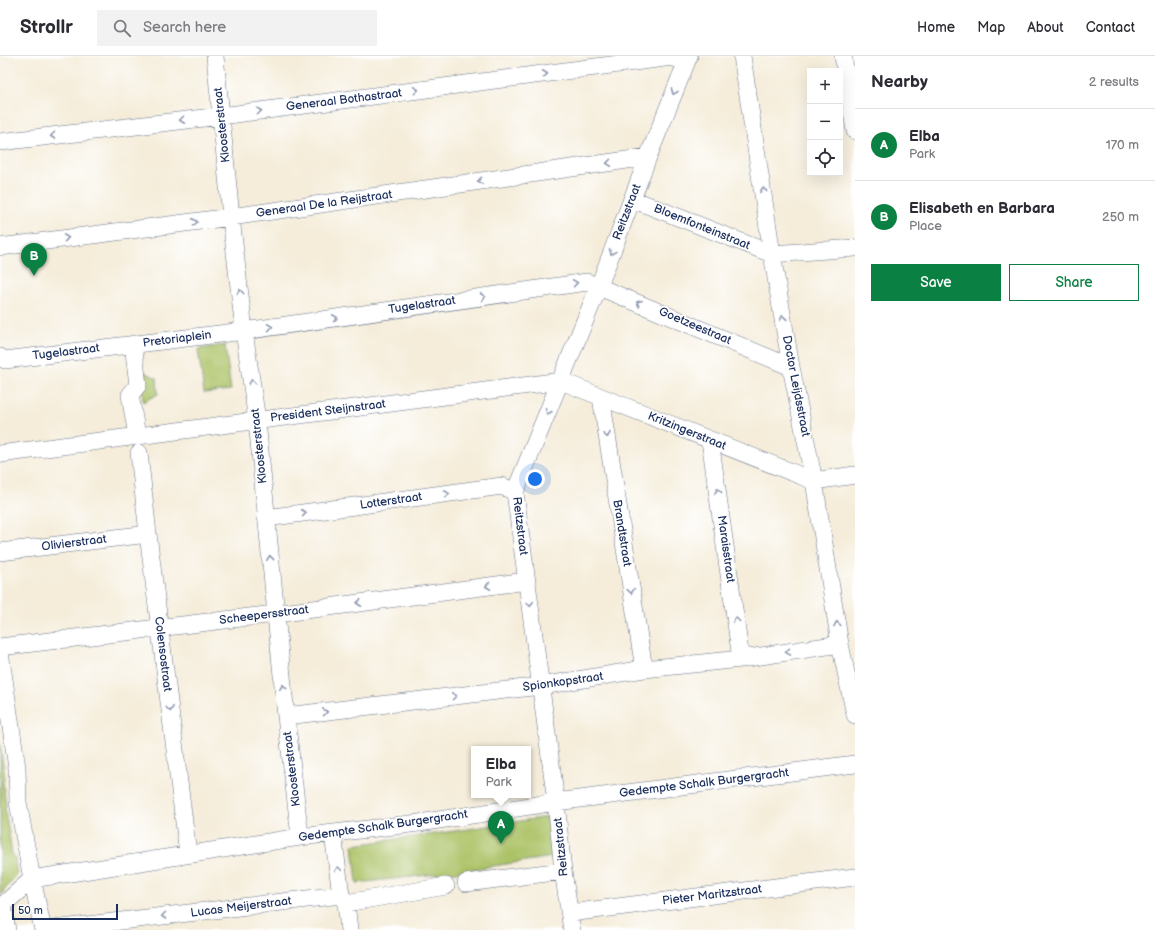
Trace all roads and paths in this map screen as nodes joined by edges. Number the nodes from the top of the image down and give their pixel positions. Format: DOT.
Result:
graph roads {
  1 [pos="215,56"];
  2 [pos="742,56"];
  3 [pos="843,56"];
  4 [pos="688,59"];
  5 [pos="221,116"];
  6 [pos="855,131"];
  7 [pos="0,142"];
  8 [pos="648,157"];
  9 [pos="632,199"];
  10 [pos="231,217"];
  11 [pos="0,247"];
  12 [pos="855,248"];
  13 [pos="772,254"];
  14 [pos="599,286"];
  15 [pos="244,331"];
  16 [pos="133,344"];
  17 [pos="0,357"];
  18 [pos="791,367"];
  19 [pos="561,381"];
  20 [pos="601,397"];
  21 [pos="257,421"];
  22 [pos="137,436"];
  23 [pos="710,440"];
  24 [pos="139,453"];
  25 [pos="0,454"];
  26 [pos="855,475"];
  27 [pos="814,481"];
  28 [pos="515,492"];
  29 [pos="266,518"];
  30 [pos="148,534"];
  31 [pos="0,552"];
  32 [pos="527,581"];
  33 [pos="275,614"];
  34 [pos="160,628"];
  35 [pos="840,644"];
  36 [pos="0,647"];
  37 [pos="0,652"];
  38 [pos="741,659"];
  39 [pos="644,669"];
  40 [pos="541,686"];
  41 [pos="854,707"];
  42 [pos="286,716"];
  43 [pos="855,764"];
  44 [pos="556,802"];
  45 [pos="334,834"];
  46 [pos="300,837"];
  47 [pos="188,854"];
  48 [pos="563,871"];
  49 [pos="855,877"];
  50 [pos="32,879"];
  51 [pos="466,883"];
  52 [pos="446,886"];
  53 [pos="344,899"];
  54 [pos="570,913"];
  55 [pos="7,930"];
  56 [pos="44,930"];
  57 [pos="349,930"];
  58 [pos="572,930"];
  1 -- 5 [label="street, Kloosterstraat"];
  13 -- 2 [label="street, Doctor Leijdsstraat, one-way"];
  3 -- 6 [label="street"];
  5 -- 4 [label="street, Generaal Bothastraat, one-way"];
  4 -- 8 [label="street, Reitzstraat, one-way"];
  5 -- 7 [label="street, Generaal Bothastraat, one-way"];
  5 -- 10 [label="street, Kloosterstraat"];
  8 -- 9 [label="street, Reitzstraat"];
  8 -- 10 [label="street, Generaal De la Reijstraat, one-way"];
  9 -- 13 [label="street, Bloemfonteinstraat"];
  9 -- 14 [label="street, Reitzstraat, one-way"];
  11 -- 10 [label="street, Generaal De la Reijstraat, one-way"];
  15 -- 10 [label="street, Kloosterstraat, one-way"];
  12 -- 13 [label="street"];
  18 -- 13 [label="street, Doctor Leijdsstraat, one-way"];
  15 -- 14 [label="street, Tugelastraat, one-way"];
  18 -- 14 [label="street, Goetzeestraat, one-way"];
  14 -- 19 [label="street, Reitzstraat"];
  15 -- 16 [label="street, Pretoriaplein"];
  21 -- 15 [label="street, Kloosterstraat, one-way"];
  16 -- 17 [label="street, Tugelastraat"];
  16 -- 22 [label="street, Pretoriaplein"];
  18 -- 27 [label="street, Doctor Leijdsstraat"];
  19 -- 20 [label="street, Kritzingerstraat"];
  19 -- 21 [label="street, President Steijnstraat"];
  19 -- 28 [label="street, Reitzstraat, one-way"];
  20 -- 23 [label="street, Kritzingerstraat"];
  20 -- 39 [label="street, Brandtstraat, one-way"];
  21 -- 22 [label="street, President Steijnstraat"];
  21 -- 29 [label="street, Kloosterstraat"];
  22 -- 25 [label="street, President Steijnstraat"];
  23 -- 27 [label="street, Kritzingerstraat"];
  38 -- 23 [label="street, Maraisstraat, one-way"];
  24 -- 30 [label="street, Colensostraat"];
  26 -- 27 [label="street"];
  35 -- 27 [label="street, Doctor Leijdsstraat, one-way"];
  29 -- 28 [label="street, Lotterstraat, one-way"];
  28 -- 32 [label="street, Reitzstraat"];
  33 -- 29 [label="street, Kloosterstraat, one-way"];
  30 -- 31 [label="street, Olivierstraat"];
  30 -- 34 [label="street, Colensostraat"];
  32 -- 33 [label="street, Scheepersstraat, one-way"];
  32 -- 40 [label="street, Reitzstraat, one-way"];
  33 -- 34 [label="street, Scheepersstraat"];
  42 -- 33 [label="street, Kloosterstraat, one-way"];
  34 -- 36 [label="street, Scheepersstraat"];
  34 -- 47 [label="street, Colensostraat, one-way"];
  35 -- 38 [label="street, Spionkopstraat, one-way"];
  35 -- 41 [label="street, Doctor Leijdsstraat"];
  37 -- 50 [label="street"];
  38 -- 39 [label="street, Spionkopstraat"];
  39 -- 40 [label="street, Spionkopstraat"];
  42 -- 40 [label="street, Spionkopstraat, one-way"];
  40 -- 44 [label="street, Reitzstraat"];
  42 -- 46 [label="street, Kloosterstraat"];
  43 -- 44 [label="street, Gedempte Schalk Burgergracht"];
  44 -- 45 [label="street, Gedempte Schalk Burgergracht"];
  44 -- 48 [label="street, Reitzstraat"];
  45 -- 46 [label="street, Gedempte Schalk Burgergracht"];
  53 -- 45 [label="street, one-way"];
  46 -- 47 [label="street, Gedempte Schalk Burgergracht"];
  47 -- 50 [label="street, Gedempte Schalk Burgergracht"];
  48 -- 51 [label="street"];
  48 -- 54 [label="street, Reitzstraat"];
  49 -- 54 [label="street, Pieter Maritzstraat"];
  50 -- 55 [label="street"];
  50 -- 56 [label="street"];
  52 -- 53 [label="street, Lucas Meijerstraat"];
  53 -- 56 [label="street, Lucas Meijerstraat, one-way"];
  53 -- 57 [label="street"];
  54 -- 58 [label="street, Reitzstraat"];
}
